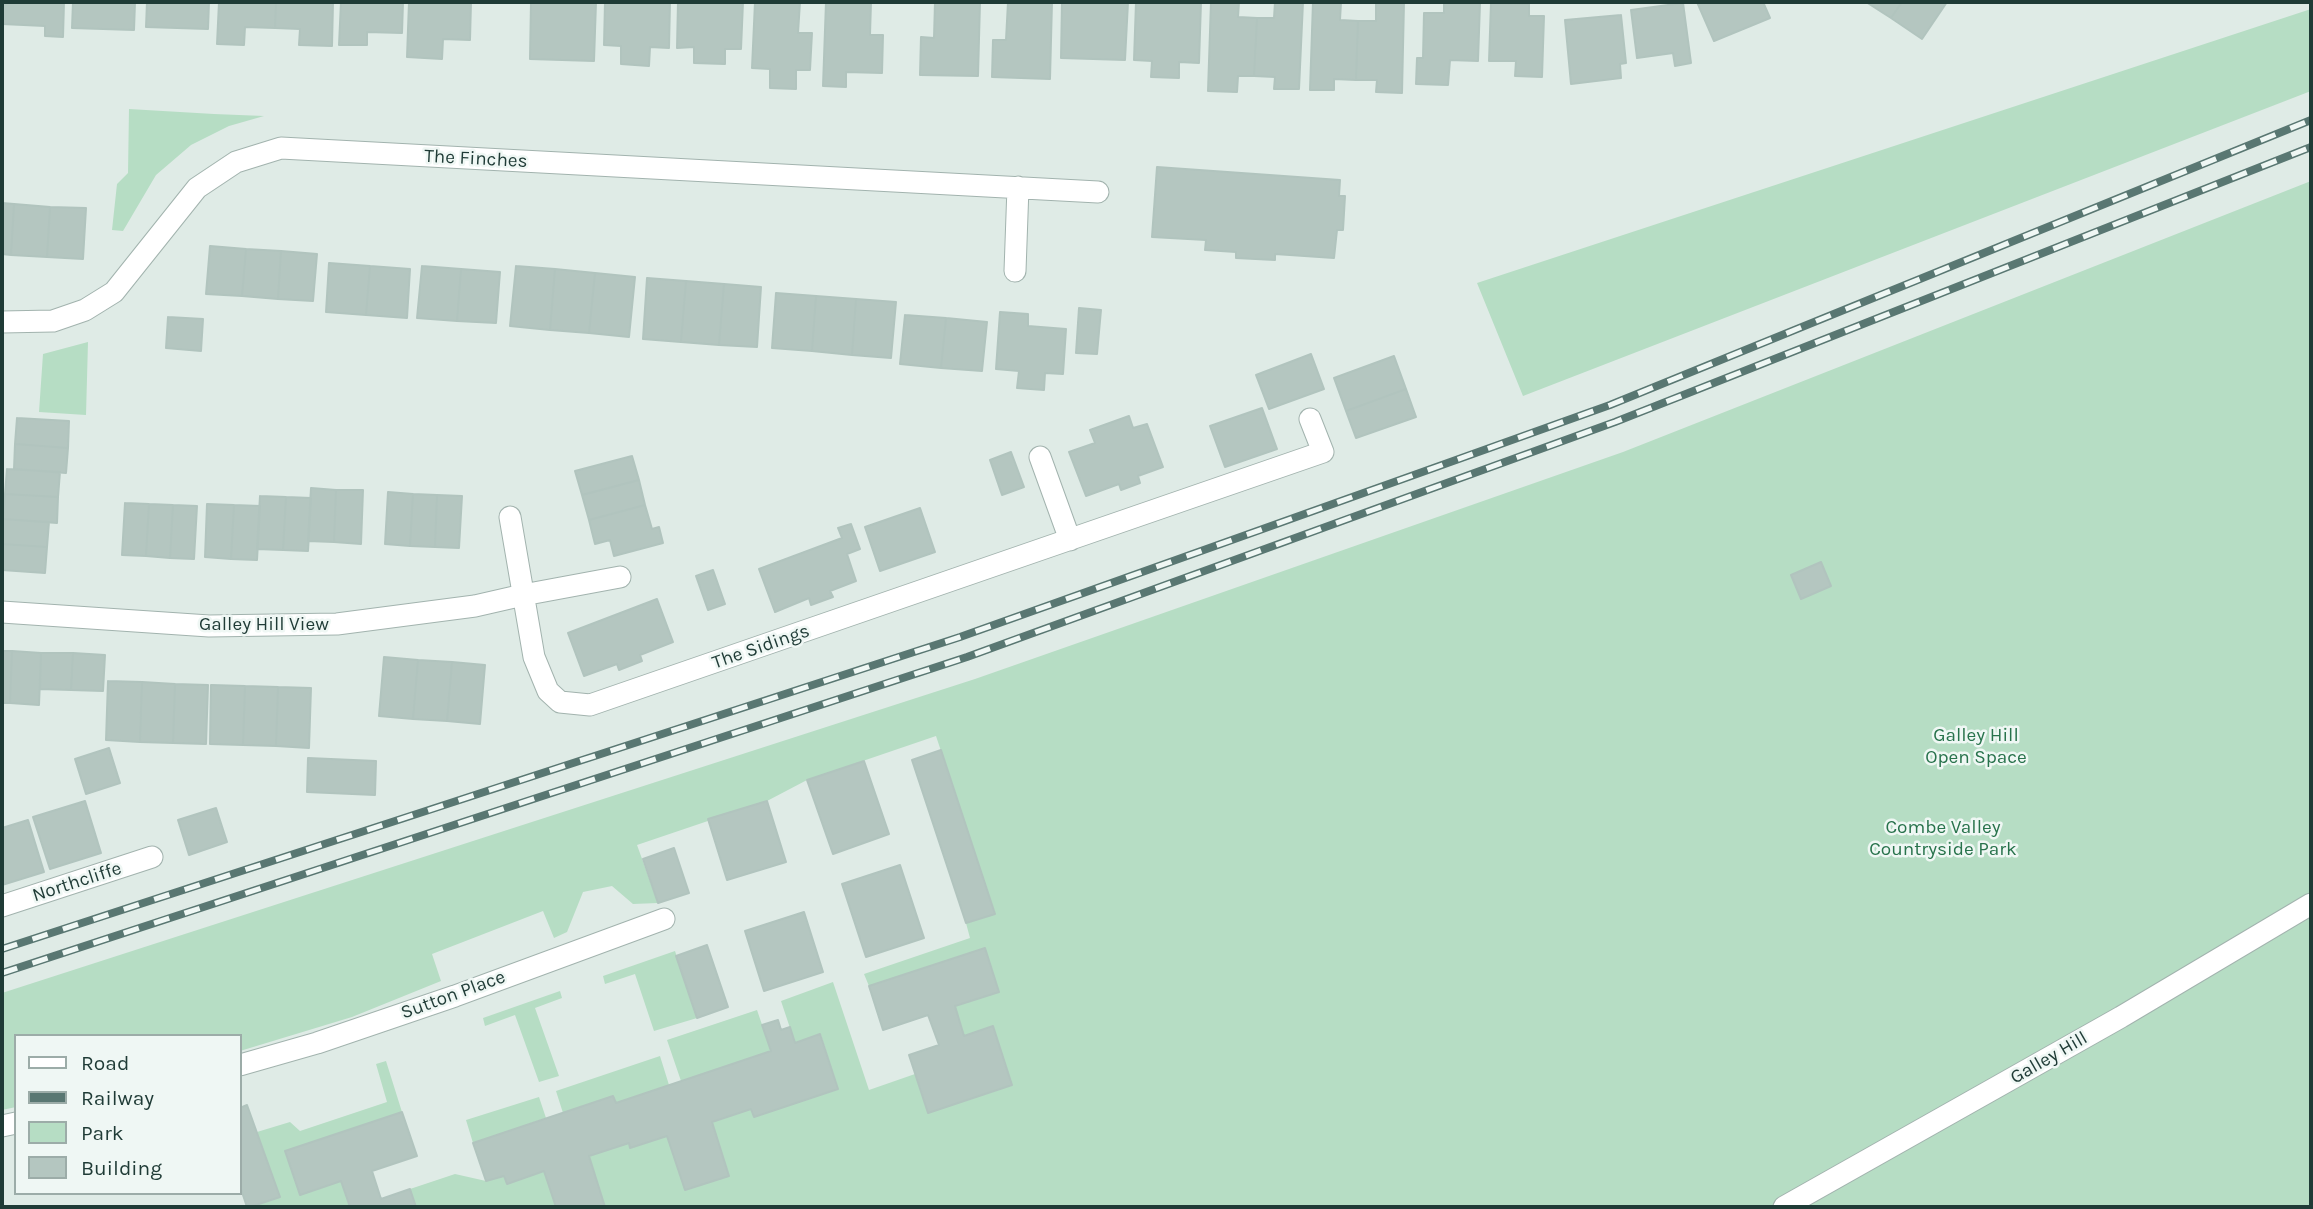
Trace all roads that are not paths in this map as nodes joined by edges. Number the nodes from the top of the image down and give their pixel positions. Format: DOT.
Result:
graph roads {
  1 [pos="1018,187"];
  2 [pos="1098,192"];
  3 [pos="1015,271"];
  4 [pos="2,322"];
  5 [pos="1310,419"];
  6 [pos="1040,457"];
  7 [pos="510,517"];
  8 [pos="1070,540"];
  9 [pos="620,578"];
  10 [pos="523,595"];
  11 [pos="2,612"];
  12 [pos="152,857"];
  13 [pos="2311,904"];
  14 [pos="2,906"];
  15 [pos="664,919"];
  16 [pos="242,1064"];
  17 [pos="1784,1207"];
  1 -- 2 [label="street, The Finches"];
  1 -- 3 [label="street"];
  1 -- 4 [label="street, The Finches"];
  5 -- 8 [label="street, The Sidings"];
  6 -- 8 [label="street"];
  7 -- 10 [label="street"];
  8 -- 10 [label="street, The Sidings"];
  9 -- 10 [label="street, Galley Hill View"];
  10 -- 11 [label="street, Galley Hill View"];
  12 -- 14 [label="street, Northcliffe"];
  13 -- 17 [label="street, Galley Hill"];
  15 -- 16 [label="street, Sutton Place"];
}
